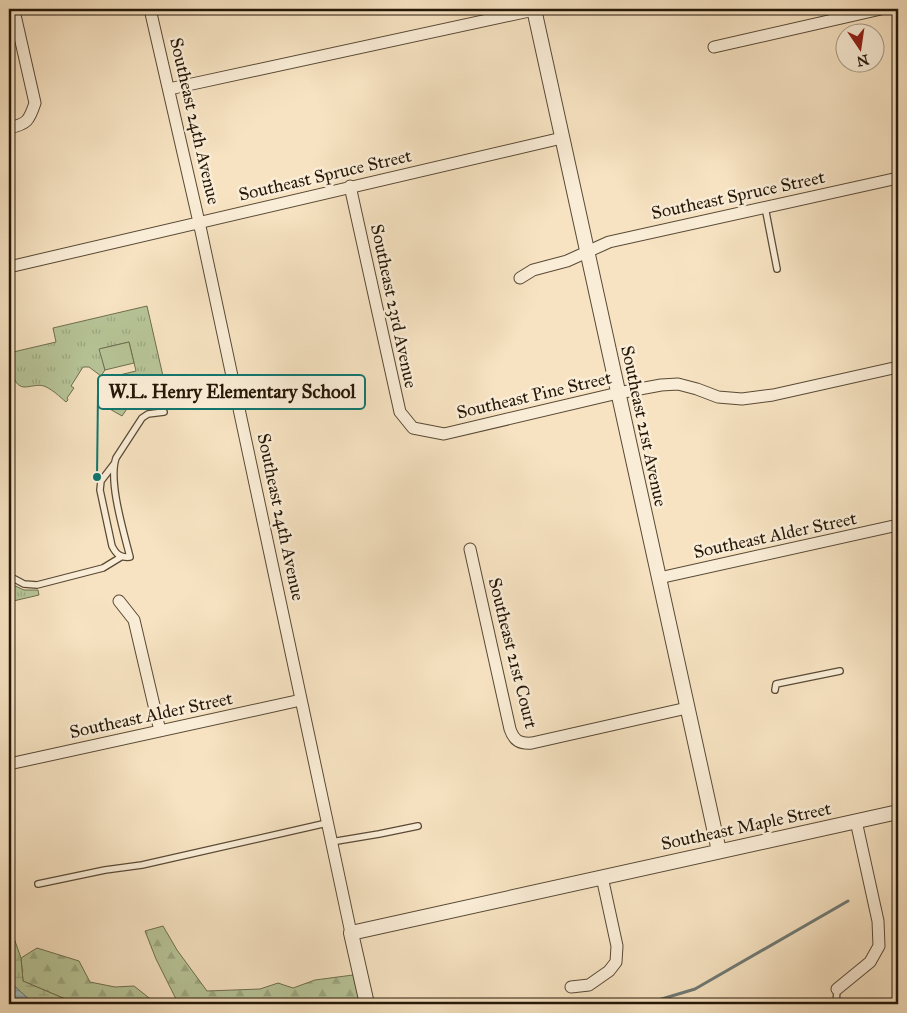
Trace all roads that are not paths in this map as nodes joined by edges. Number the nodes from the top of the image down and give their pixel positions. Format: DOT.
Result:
graph roads {
  1 [pos="16,9"];
  2 [pos="150,9"];
  3 [pos="534,9"];
  4 [pos="881,9"];
  5 [pos="714,47"];
  6 [pos="169,89"];
  7 [pos="9,128"];
  8 [pos="562,138"];
  9 [pos="898,178"];
  10 [pos="350,186"];
  11 [pos="765,207"];
  12 [pos="199,222"];
  13 [pos="587,251"];
  14 [pos="9,267"];
  15 [pos="777,269"];
  16 [pos="520,278"];
  17 [pos="898,367"];
  18 [pos="618,393"];
  19 [pos="164,412"];
  20 [pos="413,428"];
  21 [pos="114,464"];
  22 [pos="898,525"];
  23 [pos="470,549"];
  24 [pos="121,557"];
  25 [pos="9,576"];
  26 [pos="659,578"];
  27 [pos="119,601"];
  28 [pos="840,671"];
  29 [pos="775,690"];
  30 [pos="300,700"];
  31 [pos="687,708"];
  32 [pos="160,731"];
  33 [pos="9,764"];
  34 [pos="898,812"];
  35 [pos="856,821"];
  36 [pos="327,823"];
  37 [pos="418,826"];
  38 [pos="331,842"];
  39 [pos="719,851"];
  40 [pos="602,877"];
  41 [pos="38,884"];
  42 [pos="351,933"];
  43 [pos="571,987"];
  44 [pos="837,989"];
  45 [pos="367,1004"];
  46 [pos="836,1004"];
  1 -- 7 [label="street"];
  2 -- 6 [label="street, Southeast 24th Avenue"];
  3 -- 6 [label="street"];
  3 -- 8 [label="street, Southeast 21st Avenue"];
  4 -- 5 [label="street"];
  6 -- 12 [label="street, Southeast 24th Avenue"];
  8 -- 10 [label="street, Southeast Spruce Street"];
  8 -- 13 [label="street, Southeast 21st Avenue"];
  9 -- 11 [label="street, Southeast Spruce Street"];
  10 -- 12 [label="street, Southeast Spruce Street"];
  10 -- 20 [label="street, Southeast 23rd Avenue"];
  11 -- 13 [label="street, Southeast Spruce Street"];
  11 -- 15 [label="lane"];
  12 -- 14 [label="street, Southeast Spruce Street"];
  12 -- 30 [label="street, Southeast 24th Avenue"];
  13 -- 16 [label="street, Southeast Spruce Street"];
  13 -- 18 [label="street, Southeast 21st Avenue"];
  17 -- 18 [label="street, Southeast Pine Street"];
  18 -- 20 [label="street, Southeast Pine Street"];
  18 -- 26 [label="street, Southeast 21st Avenue"];
  19 -- 21 [label="lane"];
  21 -- 24 [label="lane"];
  21 -- 24 [label="lane"];
  22 -- 26 [label="street, Southeast Alder Street"];
  23 -- 31 [label="street, Southeast 21st Court"];
  24 -- 25 [label="lane"];
  26 -- 31 [label="street, Southeast 21st Avenue"];
  27 -- 32 [label="street"];
  28 -- 29 [label="lane"];
  30 -- 32 [label="street, Southeast Alder Street"];
  30 -- 36 [label="street, Southeast 24th Avenue"];
  31 -- 39 [label="street, Southeast 21st Avenue"];
  32 -- 33 [label="street, Southeast Alder Street"];
  34 -- 35 [label="street, Southeast Maple Street"];
  35 -- 39 [label="street, Southeast Maple Street"];
  35 -- 44 [label="street"];
  36 -- 38 [label="street, Southeast 24th Avenue"];
  36 -- 41 [label="lane"];
  37 -- 38 [label="lane"];
  38 -- 42 [label="street, Southeast 24th Avenue"];
  39 -- 40 [label="street, Southeast Maple Street"];
  40 -- 42 [label="street, Southeast Maple Street"];
  40 -- 43 [label="street"];
  42 -- 45 [label="street, Southeast 24th Avenue"];
  44 -- 46 [label="lane"];
}
